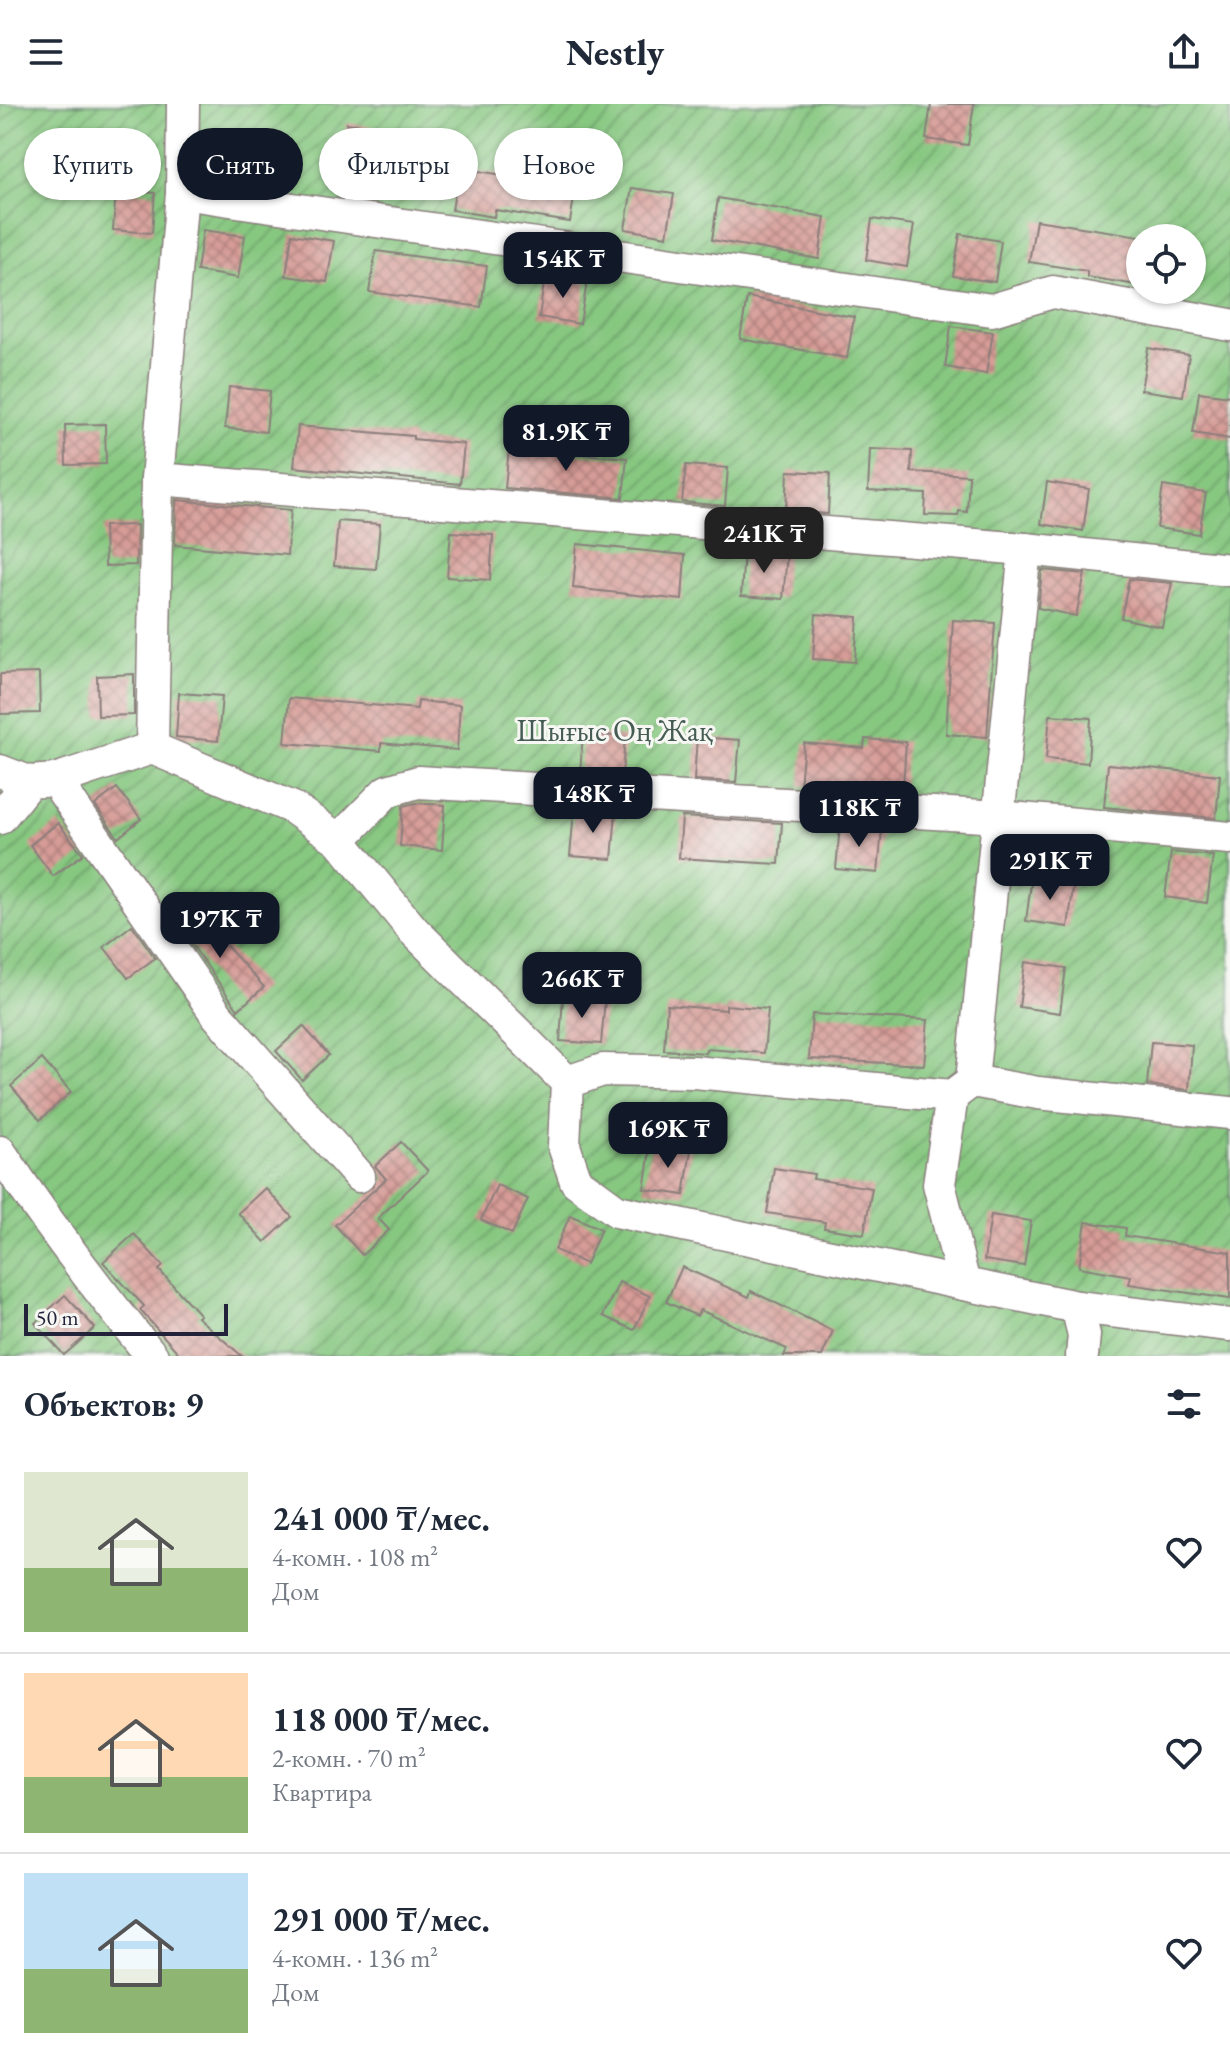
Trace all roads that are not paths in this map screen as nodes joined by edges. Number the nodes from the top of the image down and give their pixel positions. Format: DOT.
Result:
graph roads {
  1 [pos="183,104"];
  2 [pos="183,128"];
  3 [pos="181,200"];
  4 [pos="230,200"];
  5 [pos="1230,325"];
  6 [pos="157,479"];
  7 [pos="1025,549"];
  8 [pos="1230,570"];
  9 [pos="152,748"];
  10 [pos="28,778"];
  11 [pos="1000,817"];
  12 [pos="0,818"];
  13 [pos="1230,838"];
  14 [pos="339,840"];
  15 [pos="567,1082"];
  16 [pos="962,1088"];
  17 [pos="1230,1113"];
  18 [pos="0,1152"];
  19 [pos="359,1176"];
  20 [pos="964,1284"];
  21 [pos="1077,1307"];
  22 [pos="1230,1325"];
  23 [pos="152,1356"];
  24 [pos="1082,1356"];
  1 -- 2 [label="lane"];
  3 -- 6 [label="lane"];
  4 -- 5 [label="lane"];
  6 -- 7 [label="lane"];
  6 -- 9 [label="lane"];
  7 -- 8 [label="lane"];
  7 -- 11 [label="lane"];
  9 -- 10 [label="lane"];
  9 -- 14 [label="lane"];
  10 -- 12 [label="lane"];
  10 -- 19 [label="lane"];
  11 -- 13 [label="lane"];
  11 -- 14 [label="lane"];
  11 -- 16 [label="lane"];
  14 -- 15 [label="lane"];
  15 -- 16 [label="lane"];
  15 -- 20 [label="lane"];
  16 -- 17 [label="lane"];
  16 -- 20 [label="lane"];
  18 -- 23 [label="lane"];
  20 -- 21 [label="lane"];
  21 -- 22 [label="lane"];
  21 -- 24 [label="lane"];
}
